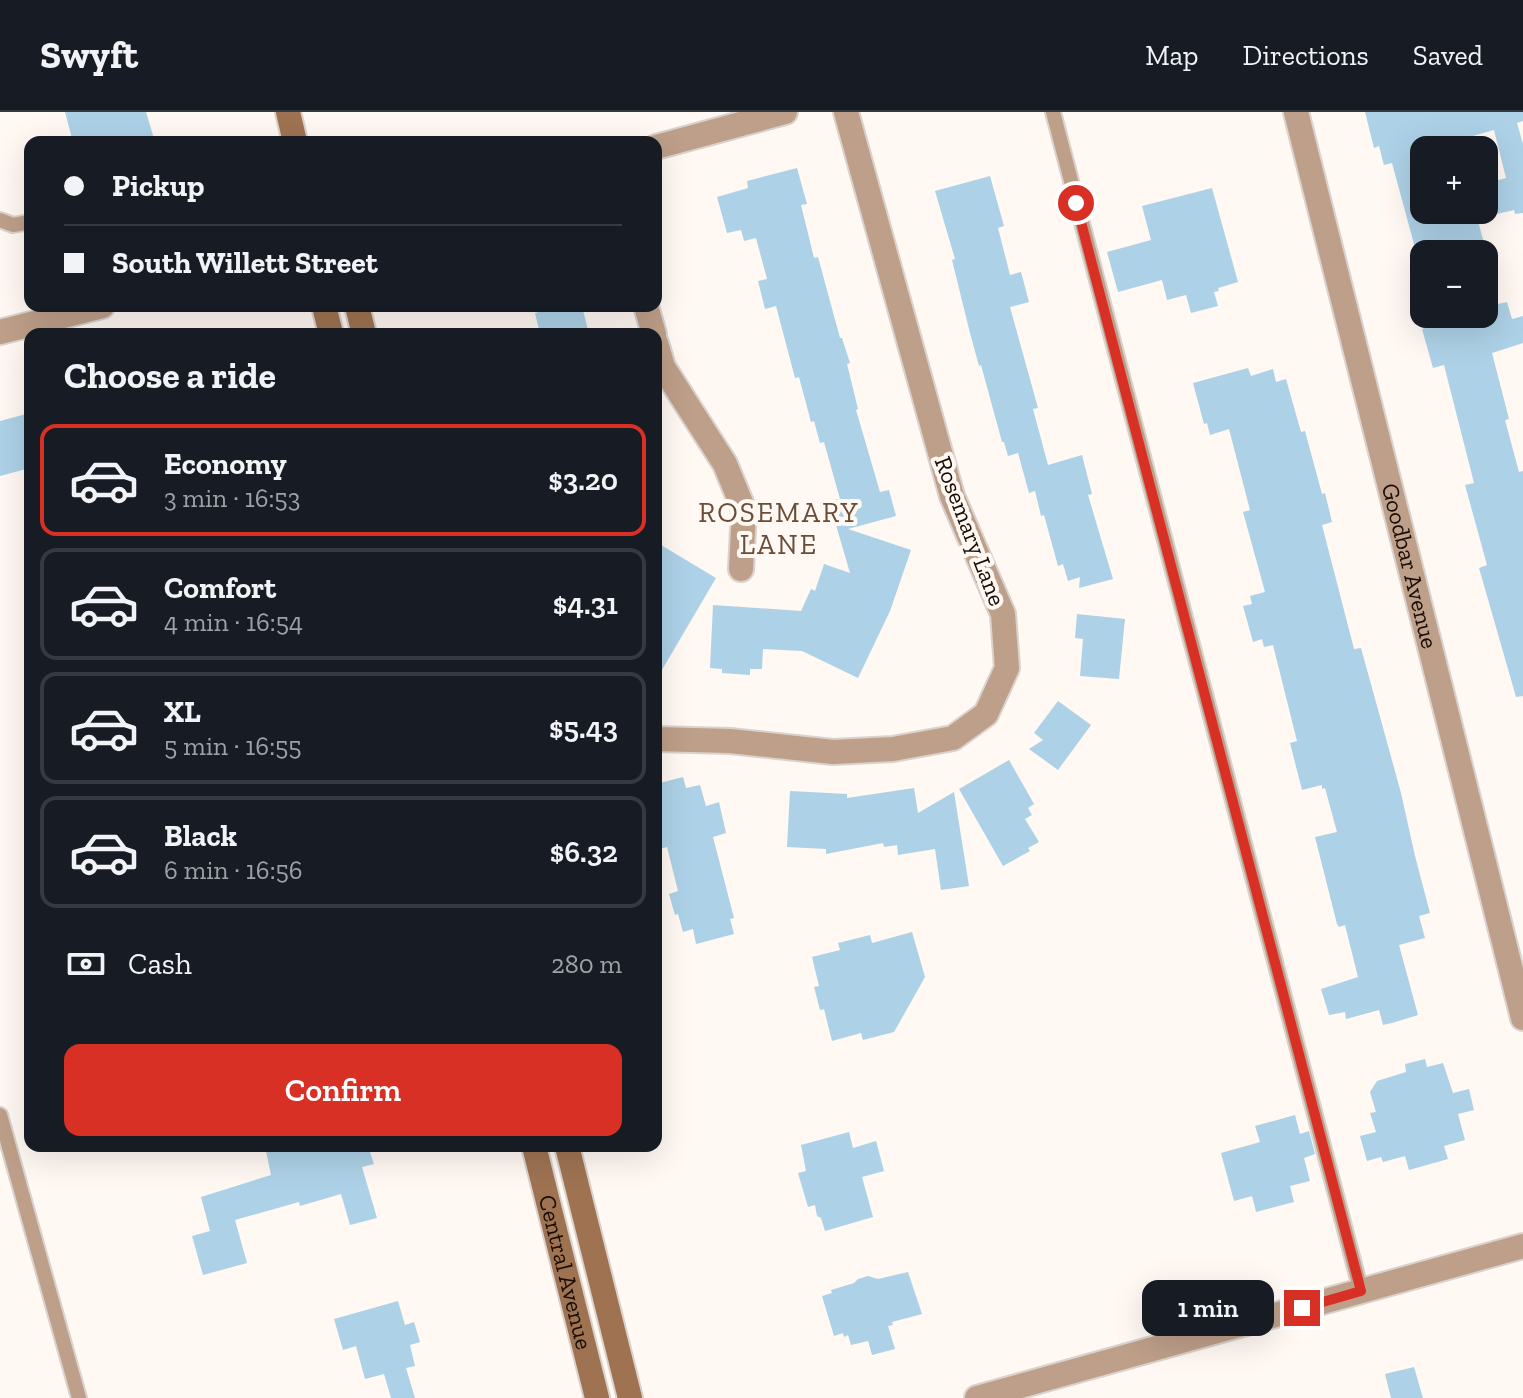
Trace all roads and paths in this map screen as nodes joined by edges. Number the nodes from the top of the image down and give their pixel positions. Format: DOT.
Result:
graph roads {
  1 [pos="288,112"];
  2 [pos="785,112"];
  3 [pos="846,112"];
  4 [pos="1053,112"];
  5 [pos="1296,112"];
  6 [pos="294,136"];
  7 [pos="662,145"];
  8 [pos="0,220"];
  9 [pos="24,223"];
  10 [pos="78,312"];
  11 [pos="0,332"];
  12 [pos="662,364"];
  13 [pos="741,569"];
  14 [pos="662,739"];
  15 [pos="1523,1018"];
  16 [pos="0,1115"];
  17 [pos="536,1152"];
  18 [pos="568,1152"];
  19 [pos="1523,1246"];
  20 [pos="1361,1291"];
  21 [pos="79,1398"];
  22 [pos="597,1398"];
  23 [pos="630,1398"];
  24 [pos="977,1398"];
  1 -- 6 [label="main road"];
  2 -- 7 [label="street"];
  3 -- 14 [label="street, Rosemary Lane"];
  4 -- 20 [label="lane"];
  5 -- 15 [label="street, Goodbar Avenue"];
  8 -- 9 [label="lane"];
  10 -- 11 [label="street"];
  12 -- 13 [label="street"];
  16 -- 21 [label="lane"];
  17 -- 22 [label="main road, Central Avenue"];
  18 -- 23 [label="main road, Central Avenue"];
  19 -- 20 [label="street"];
  20 -- 24 [label="street"];
}
